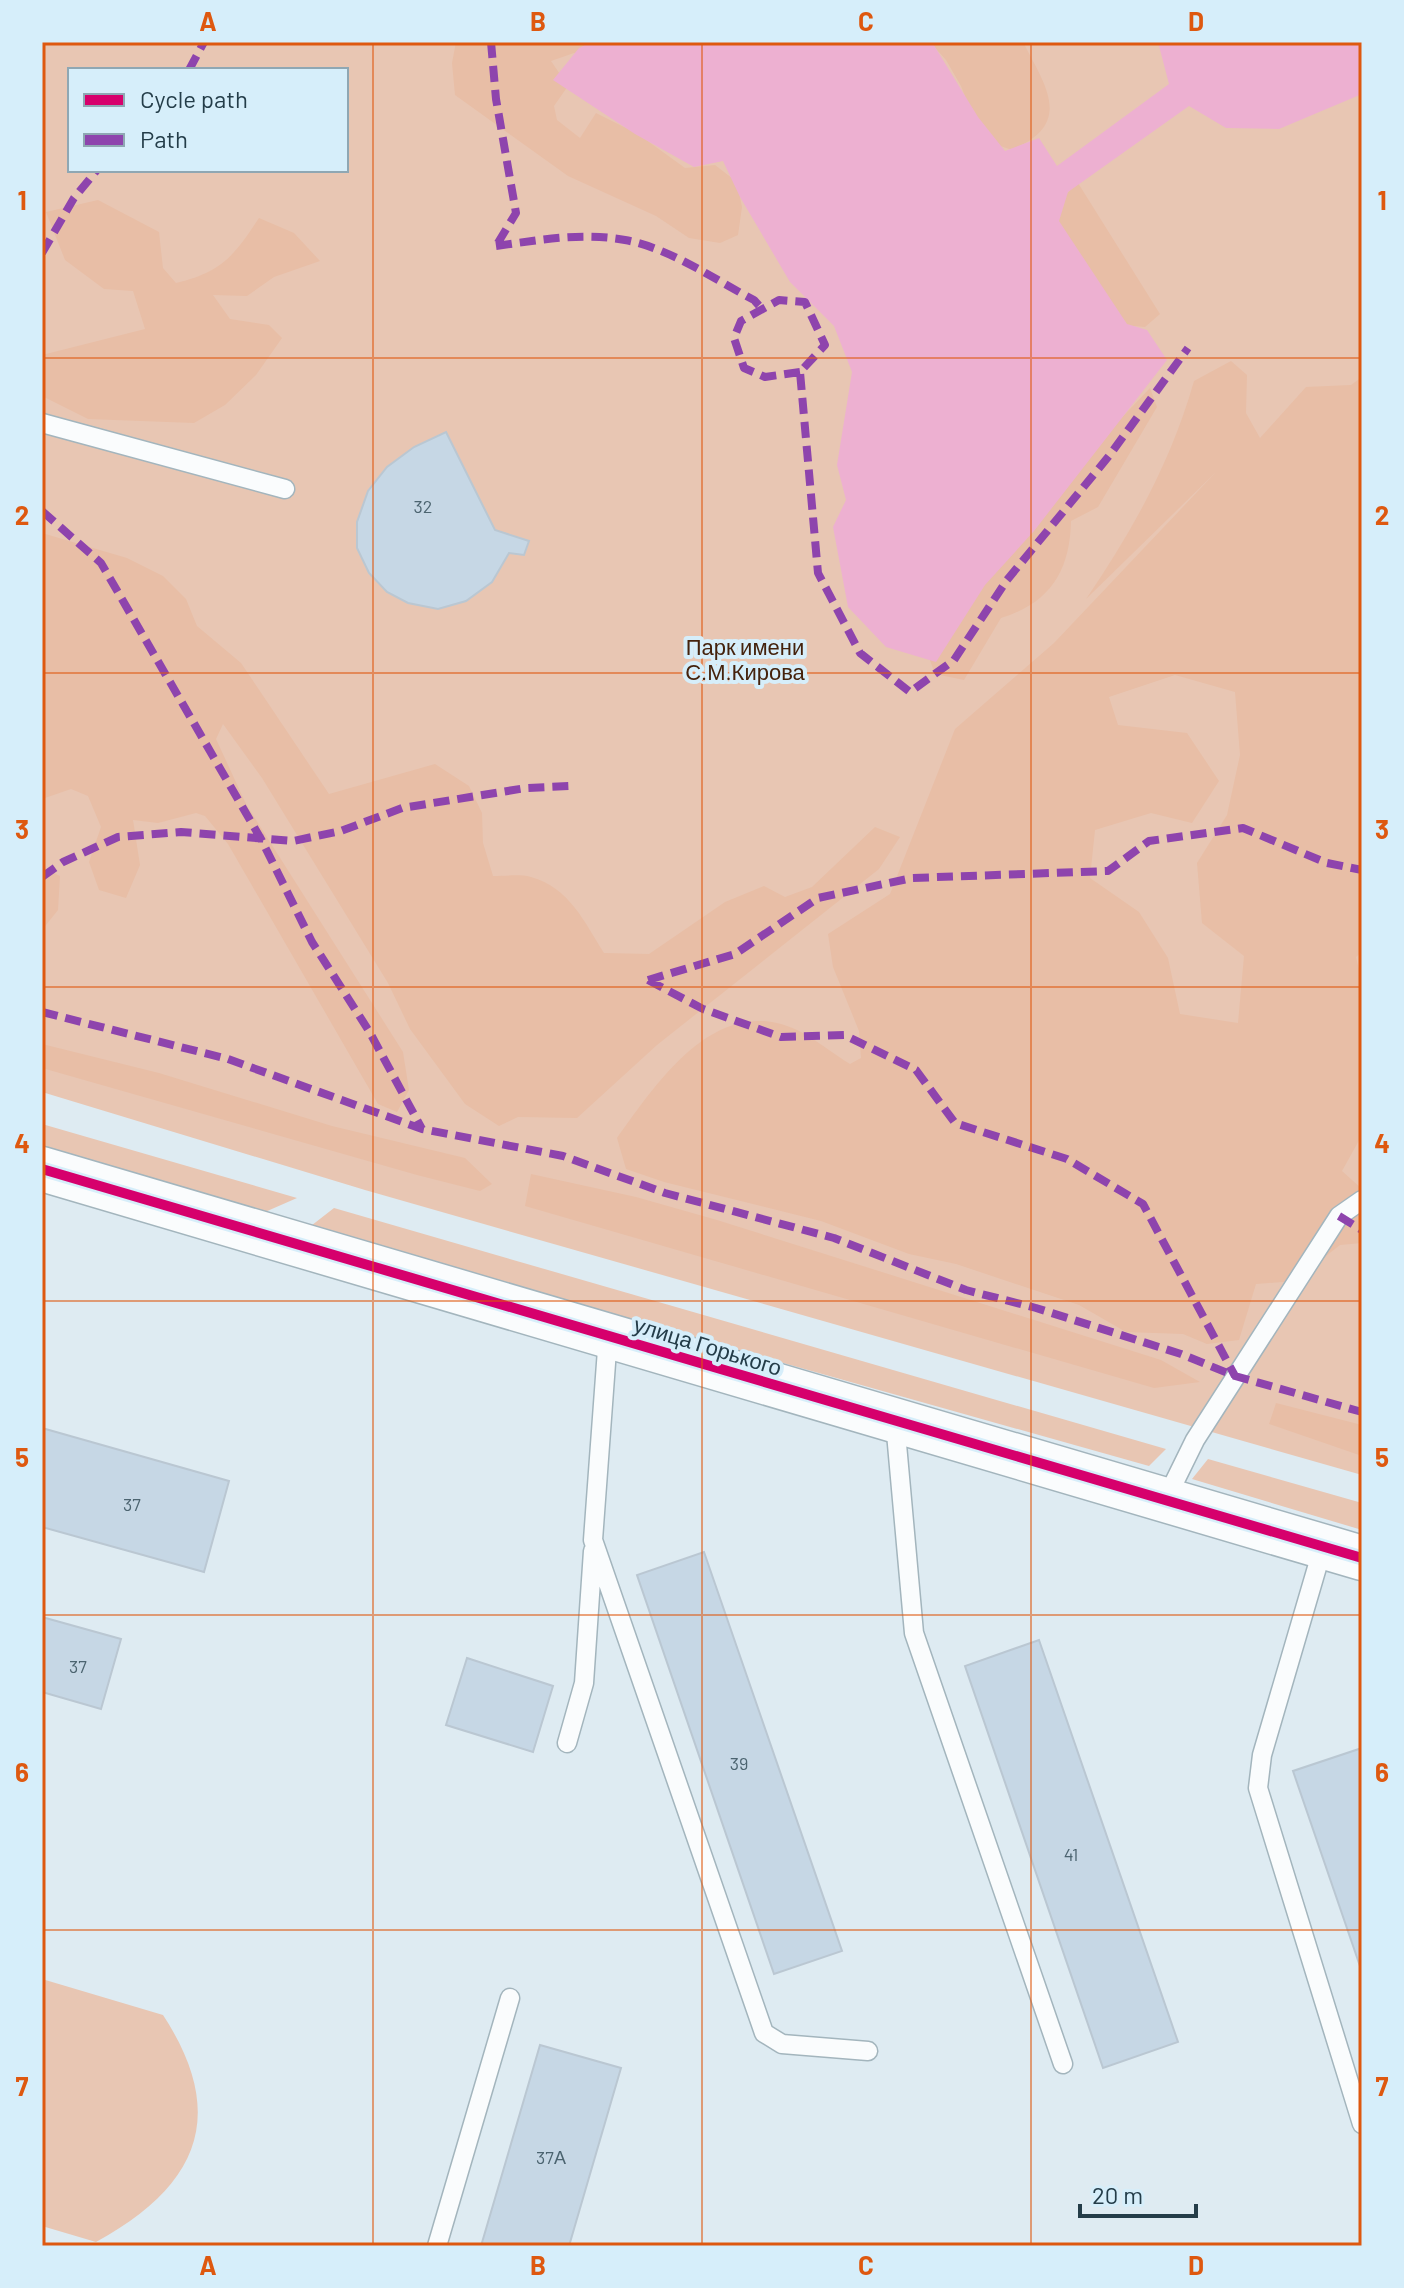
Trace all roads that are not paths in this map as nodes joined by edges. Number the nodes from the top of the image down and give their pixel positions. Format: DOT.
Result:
graph roads {
  1 [pos="42,423"];
  2 [pos="285,489"];
  3 [pos="42,1169"];
  4 [pos="1362,1200"];
  5 [pos="608,1336"];
  6 [pos="895,1422"];
  7 [pos="1164,1502"];
  8 [pos="593,1540"];
  9 [pos="1342,1553"];
  10 [pos="567,1743"];
  11 [pos="510,1998"];
  12 [pos="868,2051"];
  13 [pos="1063,2064"];
  14 [pos="1362,2124"];
  15 [pos="437,2246"];
  1 -- 2 [label="lane"];
  3 -- 5 [label="street, улица Горького"];
  4 -- 7 [label="lane"];
  5 -- 6 [label="street, улица Горького"];
  5 -- 8 [label="lane"];
  6 -- 7 [label="street, улица Горького"];
  6 -- 13 [label="lane"];
  7 -- 9 [label="street, улица Горького"];
  8 -- 10 [label="lane"];
  8 -- 12 [label="lane"];
  9 -- 14 [label="lane"];
  11 -- 15 [label="lane"];
}
